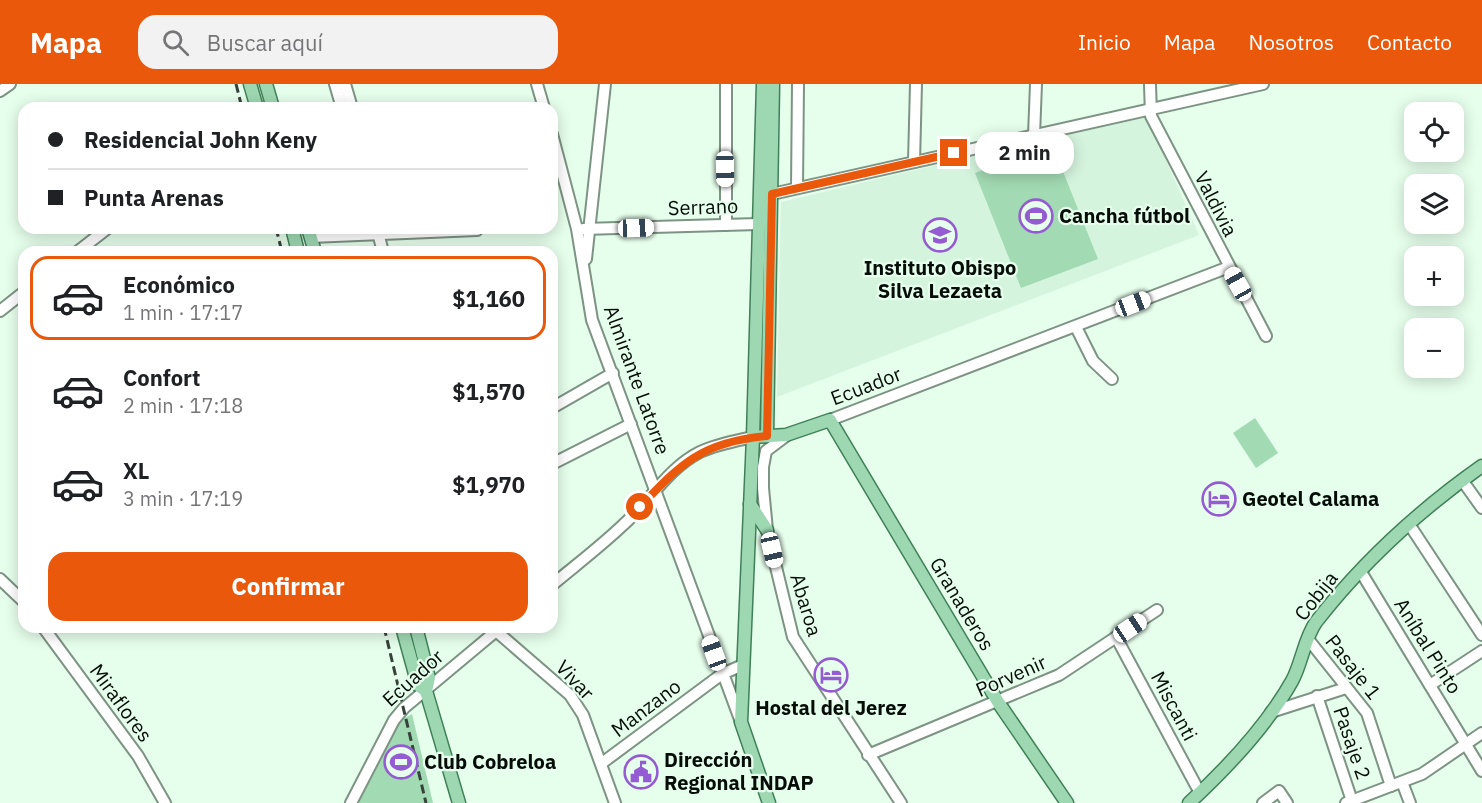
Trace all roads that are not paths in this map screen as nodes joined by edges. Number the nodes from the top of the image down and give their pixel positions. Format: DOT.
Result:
graph roads {
  1 [pos="9,84"];
  2 [pos="250,84"];
  3 [pos="266,84"];
  4 [pos="335,84"];
  5 [pos="345,84"];
  6 [pos="537,84"];
  7 [pos="605,84"];
  8 [pos="726,84"];
  9 [pos="763,84"];
  10 [pos="773,84"];
  11 [pos="798,84"];
  12 [pos="916,84"];
  13 [pos="1036,84"];
  14 [pos="1150,84"];
  15 [pos="1263,84"];
  16 [pos="0,91"];
  17 [pos="255,102"];
  18 [pos="271,102"];
  19 [pos="340,102"];
  20 [pos="350,102"];
  21 [pos="542,102"];
  22 [pos="1150,107"];
  23 [pos="1035,135"];
  24 [pos="914,162"];
  25 [pos="558,171"];
  26 [pos="797,188"];
  27 [pos="772,194"];
  28 [pos="758,224"];
  29 [pos="726,225"];
  30 [pos="577,229"];
  31 [pos="590,229"];
  32 [pos="100,234"];
  33 [pos="85,246"];
  34 [pos="1228,267"];
  35 [pos="585,268"];
  36 [pos="18,297"];
  37 [pos="0,311"];
  38 [pos="1076,327"];
  39 [pos="1266,336"];
  40 [pos="613,373"];
  41 [pos="1112,379"];
  42 [pos="558,405"];
  43 [pos="830,420"];
  44 [pos="631,424"];
  45 [pos="786,435"];
  46 [pos="767,436"];
  47 [pos="753,437"];
  48 [pos="558,461"];
  49 [pos="1482,466"];
  50 [pos="1462,480"];
  51 [pos="656,489"];
  52 [pos="750,504"];
  53 [pos="1482,508"];
  54 [pos="1409,524"];
  55 [pos="767,530"];
  56 [pos="1361,572"];
  57 [pos="0,579"];
  58 [pos="558,580"];
  59 [pos="18,596"];
  60 [pos="1157,610"];
  61 [pos="47,633"];
  62 [pos="404,633"];
  63 [pos="418,633"];
  64 [pos="494,633"];
  65 [pos="503,633"];
  66 [pos="1482,635"];
  67 [pos="1116,637"];
  68 [pos="1308,639"];
  69 [pos="1482,651"];
  70 [pos="743,664"];
  71 [pos="722,674"];
  72 [pos="1430,685"];
  73 [pos="1346,688"];
  74 [pos="426,691"];
  75 [pos="1317,696"];
  76 [pos="998,702"];
  77 [pos="1271,712"];
  78 [pos="741,722"];
  79 [pos="1482,734"];
  80 [pos="1466,744"];
  81 [pos="868,755"];
  82 [pos="602,763"];
  83 [pos="1482,771"];
  84 [pos="1396,784"];
  85 [pos="1378,791"];
  86 [pos="1200,793"];
  87 [pos="353,802"];
  88 [pos="1349,802"];
  89 [pos="165,803"];
  90 [pos="459,803"];
  91 [pos="615,803"];
  92 [pos="769,803"];
  93 [pos="902,803"];
  94 [pos="1067,803"];
  95 [pos="1189,803"];
  96 [pos="1263,803"];
  97 [pos="1287,803"];
  98 [pos="1382,803"];
  99 [pos="1410,803"];
  1 -- 16 [label="street"];
  2 -- 17 [label="main road"];
  3 -- 18 [label="main road"];
  4 -- 19 [label="street"];
  5 -- 20 [label="street"];
  6 -- 21 [label="street"];
  7 -- 31 [label="street"];
  8 -- 29 [label="street"];
  9 -- 28 [label="main road"];
  10 -- 27 [label="main road"];
  11 -- 26 [label="street"];
  12 -- 24 [label="street"];
  13 -- 23 [label="street"];
  14 -- 22 [label="street, Valdivia"];
  15 -- 22 [label="street"];
  22 -- 23 [label="street"];
  22 -- 34 [label="street, Valdivia"];
  23 -- 24 [label="street"];
  24 -- 26 [label="street"];
  25 -- 30 [label="street, Almirante Latorre"];
  26 -- 27 [label="street"];
  27 -- 46 [label="main road"];
  28 -- 29 [label="street, Serrano"];
  28 -- 47 [label="main road"];
  29 -- 31 [label="street, Serrano"];
  30 -- 31 [label="street, Serrano"];
  30 -- 35 [label="street, Almirante Latorre"];
  31 -- 35 [label="street"];
  32 -- 33 [label="street"];
  34 -- 38 [label="street, Ecuador"];
  34 -- 39 [label="street, Valdivia"];
  35 -- 40 [label="street, Almirante Latorre"];
  36 -- 37 [label="street"];
  38 -- 41 [label="street"];
  38 -- 43 [label="street, Ecuador"];
  40 -- 42 [label="street"];
  40 -- 44 [label="street, Almirante Latorre"];
  43 -- 45 [label="main road, Ecuador"];
  43 -- 76 [label="main road, Granaderos"];
  44 -- 48 [label="street"];
  44 -- 51 [label="street, Almirante Latorre"];
  45 -- 46 [label="main road, Ecuador"];
  45 -- 55 [label="street, Abaroa"];
  46 -- 47 [label="main road, Ecuador"];
  47 -- 51 [label="street, Ecuador"];
  47 -- 52 [label="main road"];
  49 -- 50 [label="main road, Cobija"];
  50 -- 53 [label="street"];
  50 -- 54 [label="main road, Cobija"];
  51 -- 58 [label="street, Ecuador"];
  51 -- 71 [label="street, Almirante Latorre"];
  52 -- 55 [label="main road"];
  52 -- 70 [label="main road"];
  54 -- 56 [label="main road, Cobija"];
  54 -- 66 [label="street"];
  55 -- 81 [label="street, Abaroa"];
  56 -- 68 [label="main road, Cobija"];
  56 -- 72 [label="street, Aníbal Pinto"];
  57 -- 59 [label="street"];
  60 -- 67 [label="street, Porvenir"];
  61 -- 89 [label="street, Miraflores"];
  62 -- 74 [label="main road"];
  63 -- 74 [label="main road"];
  64 -- 74 [label="street, Ecuador"];
  65 -- 82 [label="street, Vivar"];
  67 -- 76 [label="street, Porvenir"];
  67 -- 86 [label="street, Miscanti"];
  68 -- 73 [label="street, Pasaje 1"];
  68 -- 77 [label="main road, Cobija"];
  69 -- 72 [label="street"];
  70 -- 71 [label="street, Manzano"];
  70 -- 78 [label="main road"];
  71 -- 78 [label="street, Almirante Latorre"];
  71 -- 82 [label="street, Manzano"];
  72 -- 80 [label="street, Aníbal Pinto"];
  73 -- 75 [label="street"];
  73 -- 84 [label="street, Pasaje 1"];
  74 -- 87 [label="street, Ecuador"];
  74 -- 90 [label="main road"];
  75 -- 77 [label="street"];
  75 -- 88 [label="street, Pasaje 2"];
  76 -- 81 [label="street, Porvenir"];
  76 -- 94 [label="main road, Granaderos"];
  77 -- 86 [label="main road, Cobija"];
  78 -- 92 [label="main road, Almirante Latorre"];
  79 -- 80 [label="street"];
  80 -- 83 [label="street, Aníbal Pinto"];
  80 -- 84 [label="street"];
  81 -- 93 [label="street, Abaroa"];
  82 -- 91 [label="street, Vivar"];
  84 -- 85 [label="street"];
  84 -- 99 [label="street, Pasaje 1"];
  85 -- 88 [label="street"];
  85 -- 98 [label="street, Pasaje 2"];
  86 -- 95 [label="main road, Cobija"];
  96 -- 97 [label="street"];
}
